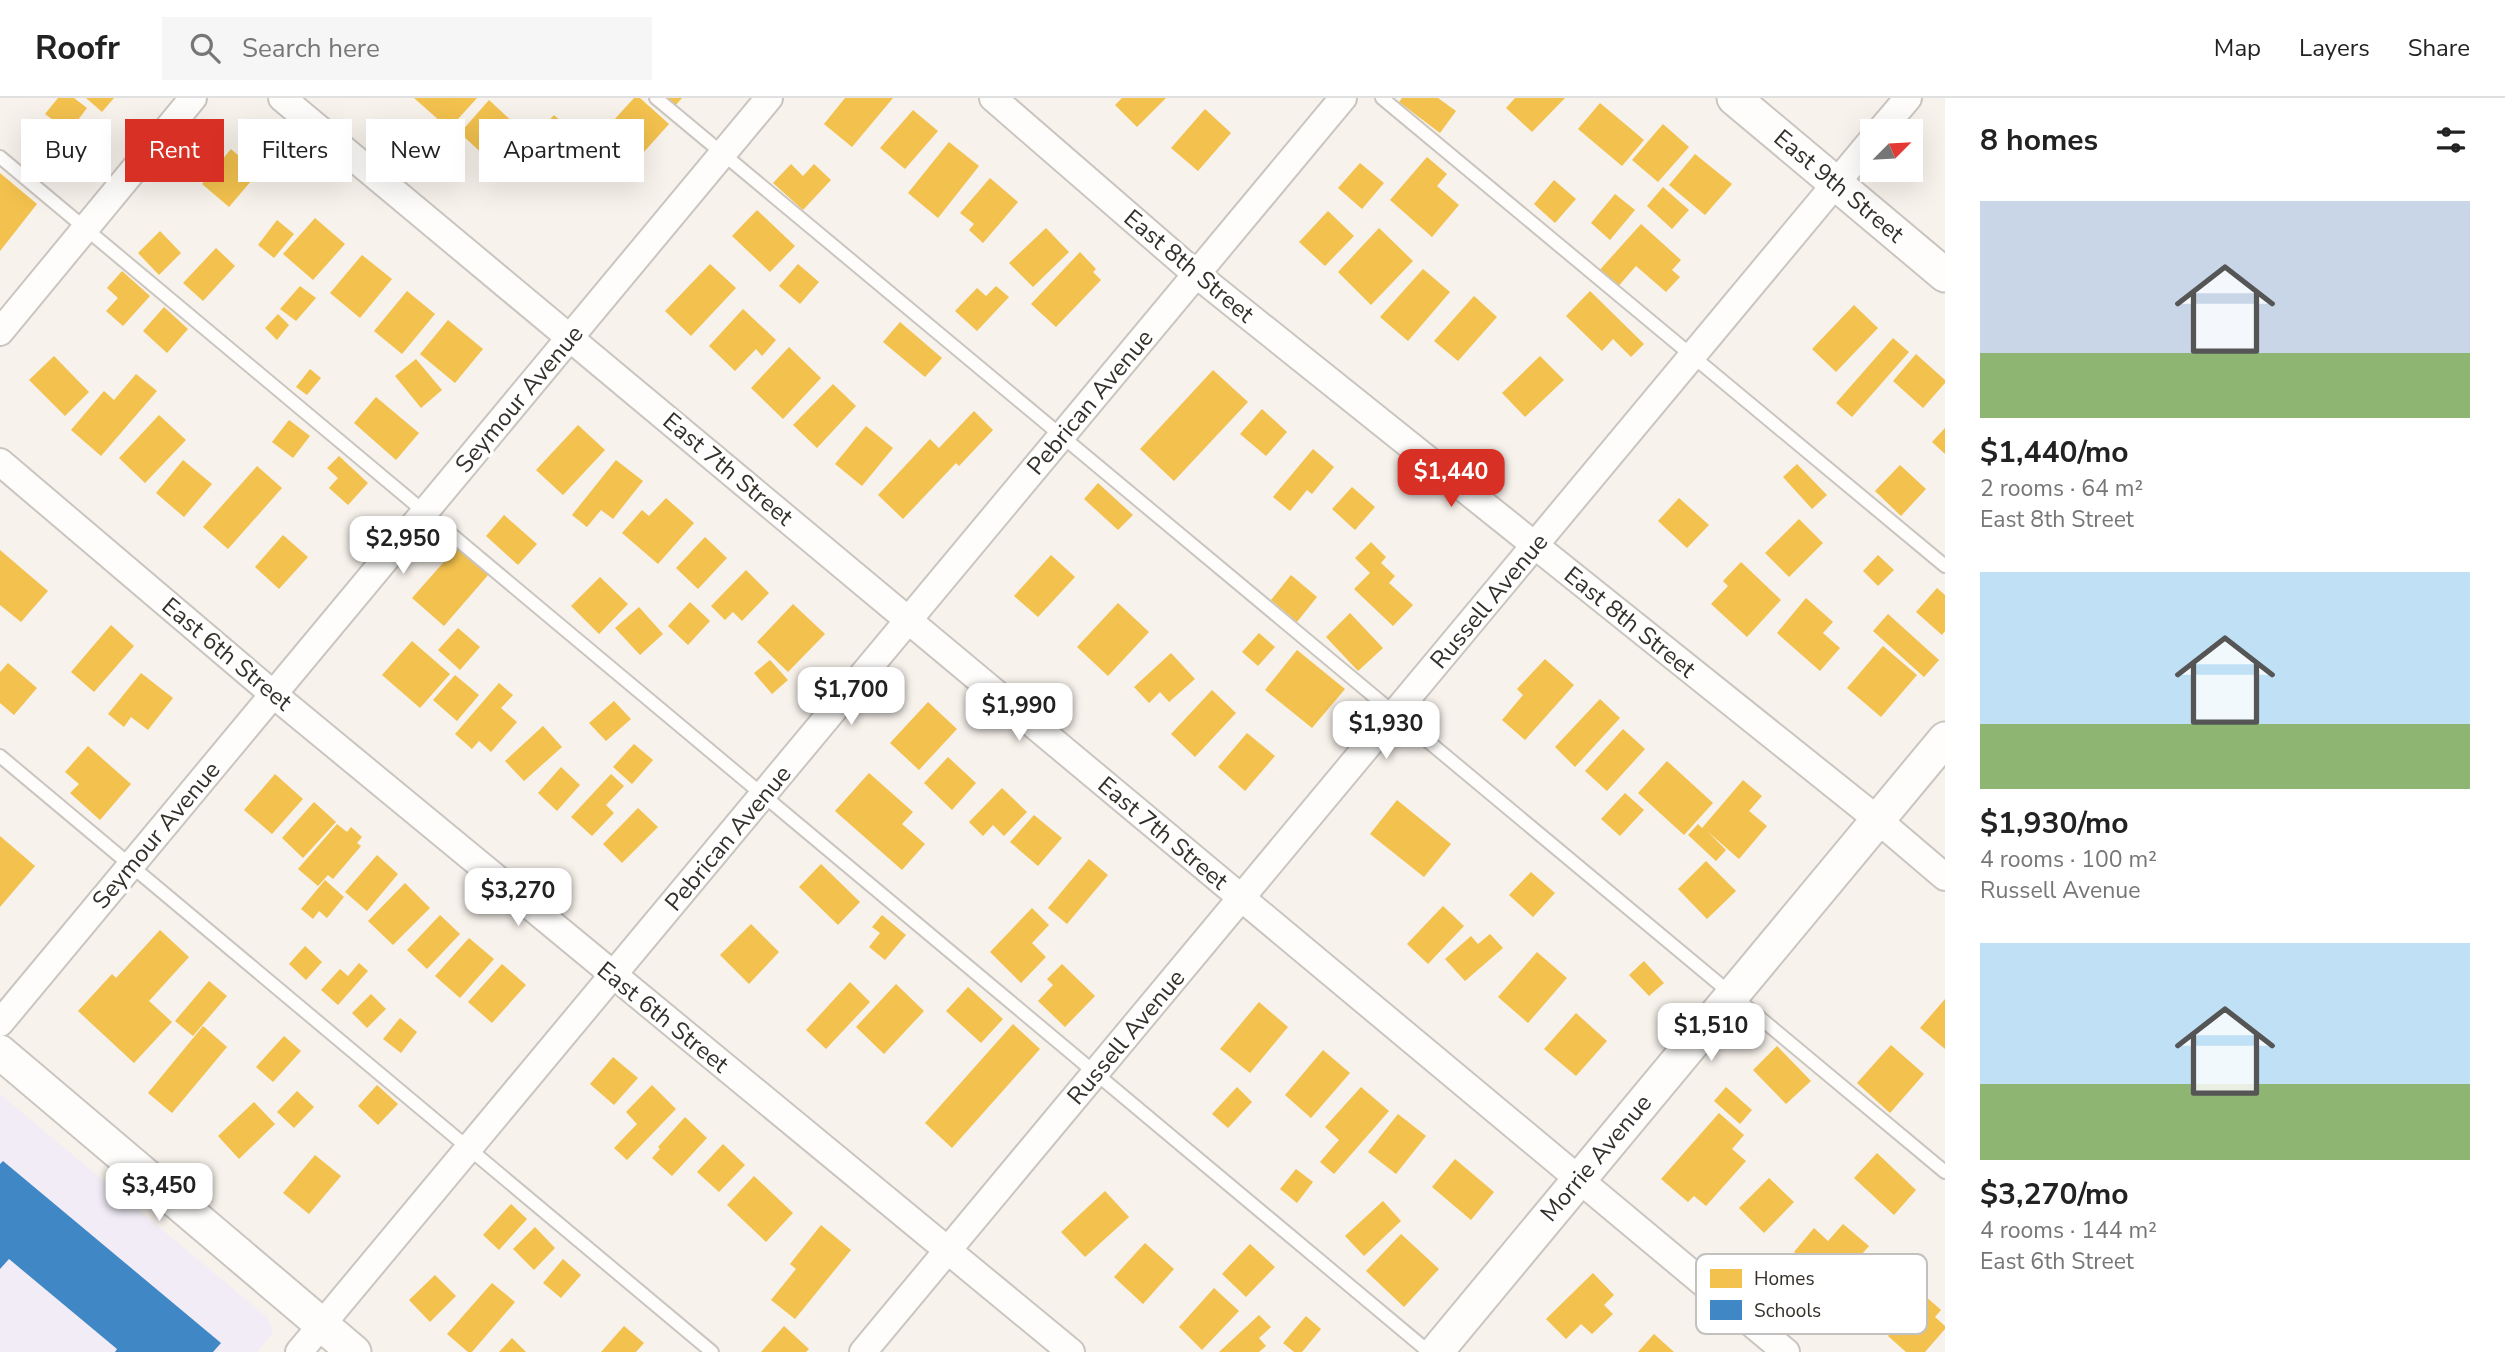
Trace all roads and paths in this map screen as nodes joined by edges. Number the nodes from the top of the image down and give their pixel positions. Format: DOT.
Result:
graph roads {
  1 [pos="193,98"];
  2 [pos="282,98"];
  3 [pos="656,98"];
  4 [pos="769,98"];
  5 [pos="993,98"];
  6 [pos="1343,98"];
  7 [pos="1381,98"];
  8 [pos="1734,98"];
  9 [pos="1908,98"];
  10 [pos="1890,119"];
  11 [pos="723,154"];
  12 [pos="1860,155"];
  13 [pos="0,157"];
  14 [pos="1836,184"];
  15 [pos="86,229"];
  16 [pos="1196,274"];
  17 [pos="1945,275"];
  18 [pos="0,332"];
  19 [pos="570,338"];
  20 [pos="1693,356"];
  21 [pos="1062,436"];
  22 [pos="0,461"];
  23 [pos="425,512"];
  24 [pos="1534,546"];
  25 [pos="1945,566"];
  26 [pos="908,620"];
  27 [pos="273,694"];
  28 [pos="1395,714"];
  29 [pos="1945,739"];
  30 [pos="0,756"];
  31 [pos="764,795"];
  32 [pos="1878,820"];
  33 [pos="131,866"];
  34 [pos="1945,877"];
  35 [pos="1241,898"];
  36 [pos="613,976"];
  37 [pos="1732,995"];
  38 [pos="0,1023"];
  39 [pos="0,1052"];
  40 [pos="1096,1073"];
  41 [pos="469,1149"];
  42 [pos="1945,1172"];
  43 [pos="1578,1179"];
  44 [pos="947,1251"];
  45 [pos="1696,1277"];
  46 [pos="322,1325"];
  47 [pos="1764,1334"];
  48 [pos="299,1352"];
  49 [pos="354,1352"];
  50 [pos="712,1352"];
  51 [pos="863,1352"];
  52 [pos="1071,1352"];
  53 [pos="1429,1352"];
  54 [pos="1436,1352"];
  55 [pos="1786,1352"];
  1 -- 15 [label="street"];
  2 -- 19 [label="street, East 7th Street"];
  3 -- 11 [label="lane"];
  4 -- 11 [label="street, Seymour Avenue"];
  5 -- 16 [label="street, East 8th Street"];
  6 -- 16 [label="street, Pebrican Avenue"];
  7 -- 20 [label="lane"];
  8 -- 14 [label="street, East 9th Street"];
  9 -- 10 [label="street"];
  11 -- 19 [label="street, Seymour Avenue"];
  11 -- 21 [label="lane"];
  12 -- 14 [label="street, Russell Avenue"];
  13 -- 15 [label="lane"];
  14 -- 17 [label="street, East 9th Street"];
  14 -- 20 [label="street, Russell Avenue"];
  15 -- 18 [label="street"];
  15 -- 23 [label="lane"];
  16 -- 21 [label="street, Pebrican Avenue"];
  16 -- 24 [label="street, East 8th Street"];
  19 -- 23 [label="street, Seymour Avenue"];
  19 -- 26 [label="street, East 7th Street"];
  20 -- 24 [label="street, Russell Avenue"];
  20 -- 25 [label="lane"];
  21 -- 26 [label="street, Pebrican Avenue"];
  21 -- 28 [label="lane"];
  22 -- 27 [label="street, East 6th Street"];
  23 -- 27 [label="street, Seymour Avenue"];
  23 -- 31 [label="lane"];
  24 -- 28 [label="street, Russell Avenue"];
  24 -- 32 [label="street, East 8th Street"];
  26 -- 31 [label="street, Pebrican Avenue"];
  26 -- 35 [label="street, East 7th Street"];
  27 -- 33 [label="street, Seymour Avenue"];
  27 -- 36 [label="street, East 6th Street"];
  28 -- 35 [label="street, Russell Avenue"];
  28 -- 37 [label="lane"];
  29 -- 32 [label="street, Morrie Avenue"];
  30 -- 33 [label="lane"];
  31 -- 36 [label="street, Pebrican Avenue"];
  31 -- 40 [label="lane"];
  32 -- 34 [label="street, East 8th Street"];
  32 -- 37 [label="street, Morrie Avenue"];
  33 -- 38 [label="street, Seymour Avenue"];
  33 -- 41 [label="lane"];
  35 -- 40 [label="street, Russell Avenue"];
  35 -- 43 [label="street, East 7th Street"];
  36 -- 41 [label="street, Pebrican Avenue"];
  36 -- 44 [label="street, East 6th Street"];
  37 -- 42 [label="lane"];
  37 -- 43 [label="street, Morrie Avenue"];
  39 -- 46 [label="street"];
  40 -- 44 [label="street, Russell Avenue"];
  40 -- 53 [label="lane"];
  41 -- 46 [label="street, Pebrican Avenue"];
  41 -- 50 [label="lane"];
  43 -- 45 [label="street, East 7th Street"];
  43 -- 54 [label="street, Morrie Avenue"];
  44 -- 51 [label="street, Russell Avenue"];
  44 -- 52 [label="street, East 6th Street"];
  46 -- 48 [label="street, Pebrican Avenue"];
  46 -- 49 [label="street"];
  47 -- 55 [label="street, East 7th Street"];
}
